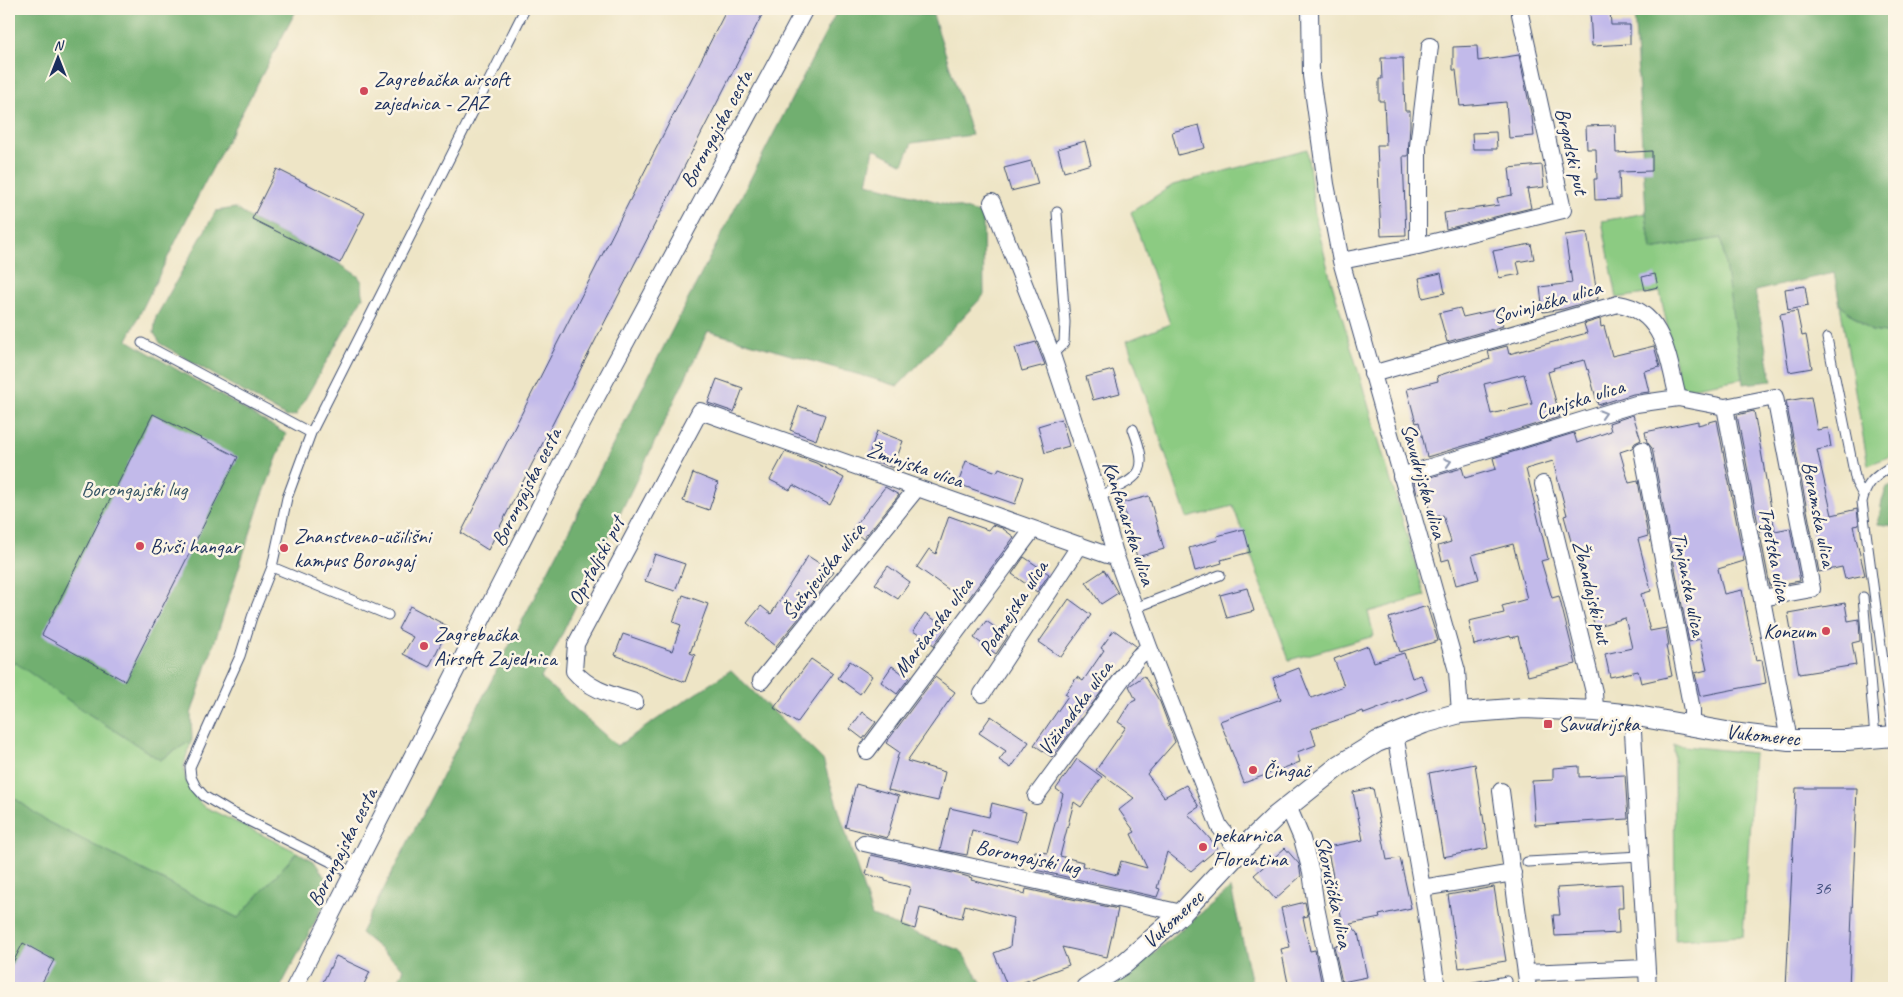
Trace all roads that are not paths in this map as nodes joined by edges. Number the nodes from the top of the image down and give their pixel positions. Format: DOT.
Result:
graph roads {
  1 [pos="525,9"];
  2 [pos="805,9"];
  3 [pos="1310,9"];
  4 [pos="1520,14"];
  5 [pos="1430,46"];
  6 [pos="992,202"];
  7 [pos="1057,212"];
  8 [pos="1418,246"];
  9 [pos="1341,261"];
  10 [pos="1827,338"];
  11 [pos="142,344"];
  12 [pos="1052,355"];
  13 [pos="1372,374"];
  14 [pos="1775,397"];
  15 [pos="1678,398"];
  16 [pos="1725,407"];
  17 [pos="700,411"];
  18 [pos="1133,429"];
  19 [pos="311,433"];
  20 [pos="1642,450"];
  21 [pos="1894,464"];
  22 [pos="1401,476"];
  23 [pos="1543,484"];
  24 [pos="918,488"];
  25 [pos="1863,495"];
  26 [pos="1099,497"];
  27 [pos="1034,529"];
  28 [pos="1080,545"];
  29 [pos="1116,557"];
  30 [pos="272,567"];
  31 [pos="1220,575"];
  32 [pos="1762,598"];
  33 [pos="1863,598"];
  34 [pos="1135,608"];
  35 [pos="388,615"];
  36 [pos="1150,647"];
  37 [pos="761,681"];
  38 [pos="982,694"];
  39 [pos="635,702"];
  40 [pos="1595,711"];
  41 [pos="1460,713"];
  42 [pos="1632,715"];
  43 [pos="1692,726"];
  44 [pos="1395,734"];
  45 [pos="1887,736"];
  46 [pos="1789,740"];
  47 [pos="868,751"];
  48 [pos="1500,791"];
  49 [pos="1036,796"];
  50 [pos="1288,806"];
  51 [pos="864,843"];
  52 [pos="1239,852"];
  53 [pos="1641,856"];
  54 [pos="1527,862"];
  55 [pos="353,873"];
  56 [pos="1513,873"];
  57 [pos="1422,888"];
  58 [pos="1182,913"];
  59 [pos="1646,968"];
  60 [pos="1506,981"];
  61 [pos="1527,981"];
  62 [pos="294,988"];
  63 [pos="1086,988"];
  64 [pos="1333,988"];
  65 [pos="1437,988"];
  66 [pos="1469,988"];
  67 [pos="1648,988"];
  1 -- 19 [label="lane"];
  2 -- 55 [label="street, Borongajska cesta"];
  3 -- 9 [label="street, Savudrijska ulica"];
  4 -- 8 [label="street, Brgodski put"];
  5 -- 8 [label="street"];
  6 -- 12 [label="street, Kanfanarska ulica"];
  7 -- 12 [label="lane"];
  8 -- 9 [label="street"];
  9 -- 13 [label="street, Savudrijska ulica"];
  10 -- 25 [label="lane"];
  11 -- 19 [label="lane"];
  12 -- 26 [label="street, Kanfanarska ulica"];
  13 -- 15 [label="street, Sovinjačka ulica"];
  13 -- 22 [label="street, Savudrijska ulica"];
  14 -- 16 [label="street, Cunjska ulica"];
  14 -- 32 [label="street, Beramska ulica"];
  15 -- 16 [label="street, Cunjska ulica"];
  22 -- 15 [label="street, Cunjska ulica, one-way"];
  16 -- 32 [label="street, Trgetska ulica"];
  17 -- 24 [label="street, Žminjska ulica"];
  17 -- 39 [label="street, Oprtaljski put"];
  18 -- 26 [label="lane"];
  19 -- 30 [label="lane"];
  20 -- 43 [label="street, Tinjanska ulica"];
  21 -- 25 [label="lane"];
  22 -- 41 [label="street, Savudrijska ulica"];
  23 -- 40 [label="street, Žbandajski put"];
  24 -- 27 [label="street, Žminjska ulica"];
  24 -- 37 [label="street, Šušnjevička ulica"];
  25 -- 45 [label="lane"];
  26 -- 29 [label="street, Kanfanarska ulica"];
  27 -- 28 [label="street, Žminjska ulica"];
  27 -- 47 [label="street, Marčanska ulica"];
  28 -- 29 [label="street, Žminjska ulica"];
  28 -- 38 [label="street, Podmejska ulica"];
  29 -- 34 [label="street, Kanfanarska ulica"];
  30 -- 35 [label="lane"];
  30 -- 55 [label="lane"];
  31 -- 34 [label="lane"];
  32 -- 46 [label="street, Trgetska ulica"];
  33 -- 45 [label="lane"];
  34 -- 36 [label="street, Kanfanarska ulica"];
  36 -- 49 [label="street, Vižinadska ulica"];
  36 -- 52 [label="street, Kanfanarska ulica"];
  40 -- 41 [label="street, Vukomerec"];
  40 -- 42 [label="street, Vukomerec"];
  41 -- 44 [label="street, Vukomerec"];
  42 -- 43 [label="street, Vukomerec"];
  42 -- 53 [label="street"];
  43 -- 46 [label="street, Vukomerec"];
  44 -- 50 [label="street, Vukomerec"];
  44 -- 57 [label="street"];
  45 -- 46 [label="street, Vukomerec"];
  48 -- 56 [label="street"];
  50 -- 52 [label="street, Vukomerec"];
  50 -- 64 [label="street, Skorušićka ulica"];
  51 -- 58 [label="street, Borongajski lug"];
  52 -- 58 [label="street, Vukomerec"];
  53 -- 54 [label="lane"];
  53 -- 59 [label="street"];
  55 -- 62 [label="street, Borongajska cesta"];
  56 -- 57 [label="street"];
  56 -- 61 [label="street"];
  57 -- 65 [label="street"];
  58 -- 63 [label="street, Vukomerec"];
  59 -- 61 [label="street"];
  59 -- 67 [label="street"];
  60 -- 66 [label="lane"];
}
